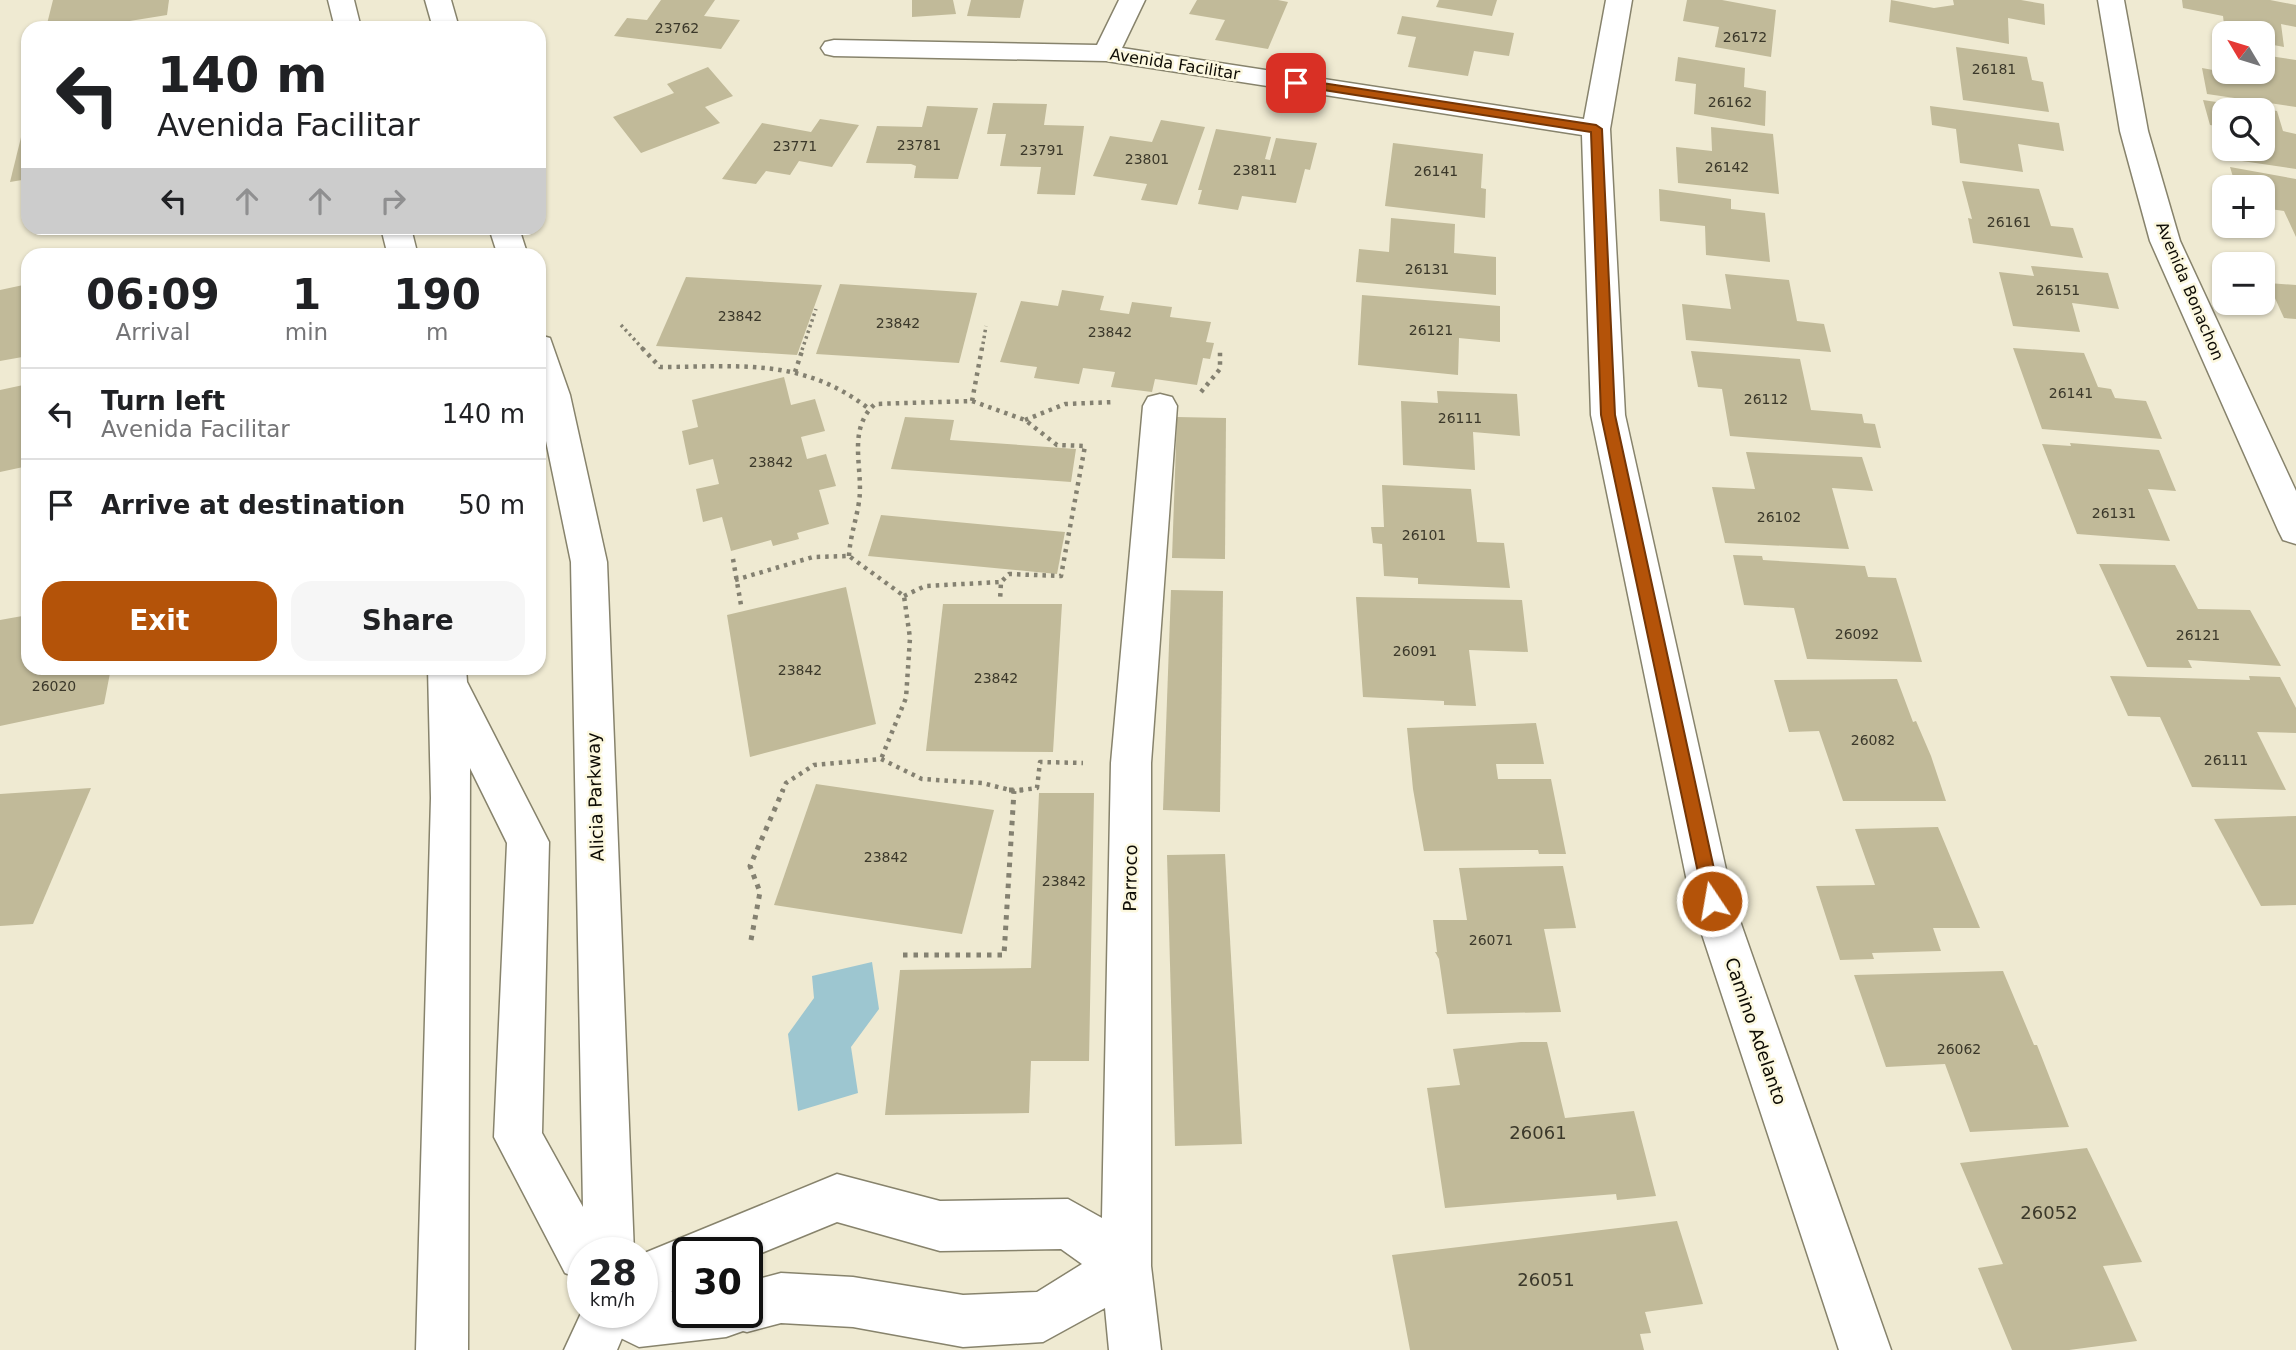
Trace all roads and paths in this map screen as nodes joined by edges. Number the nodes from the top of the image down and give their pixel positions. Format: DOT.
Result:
graph roads {
  1 [pos="341,0"];
  2 [pos="438,0"];
  3 [pos="1132,0"];
  4 [pos="1619,0"];
  5 [pos="2110,0"];
  6 [pos="346,21"];
  7 [pos="444,21"];
  8 [pos="834,48"];
  9 [pos="1106,53"];
  10 [pos="1596,129"];
  11 [pos="816,309"];
  12 [pos="621,325"];
  13 [pos="986,326"];
  14 [pos="546,370"];
  15 [pos="795,372"];
  16 [pos="972,401"];
  17 [pos="1160,406"];
  18 [pos="868,408"];
  19 [pos="2296,530"];
  20 [pos="849,556"];
  21 [pos="733,559"];
  22 [pos="735,580"];
  23 [pos="1001,582"];
  24 [pos="904,596"];
  25 [pos="1000,601"];
  26 [pos="741,604"];
  27 [pos="448,676"];
  28 [pos="881,759"];
  29 [pos="1131,763"];
  30 [pos="1014,791"];
  31 [pos="751,940"];
  32 [pos="902,956"];
  33 [pos="573,1237"];
  34 [pos="609,1237"];
  35 [pos="740,1237"];
  36 [pos="1126,1266"];
  37 [pos="763,1303"];
  38 [pos="601,1328"];
  39 [pos="609,1328"];
  40 [pos="442,1350"];
  41 [pos="590,1350"];
  42 [pos="609,1350"];
  43 [pos="1135,1350"];
  44 [pos="1865,1350"];
  1 -- 6 [label="street"];
  2 -- 7 [label="street"];
  3 -- 9 [label="street"];
  4 -- 10 [label="street, Camino Adelanto"];
  5 -- 19 [label="street, Avenida Bonachon"];
  8 -- 9 [label="street, Avenida Facilitar"];
  9 -- 10 [label="street, Avenida Facilitar"];
  10 -- 44 [label="street, Camino Adelanto"];
  11 -- 15 [label="path"];
  12 -- 15 [label="path"];
  13 -- 16 [label="path"];
  14 -- 34 [label="street, Alicia Parkway"];
  15 -- 18 [label="path"];
  16 -- 18 [label="path"];
  16 -- 23 [label="path"];
  17 -- 29 [label="street, Parroco"];
  18 -- 20 [label="path"];
  20 -- 22 [label="path"];
  20 -- 24 [label="path"];
  21 -- 22 [label="path"];
  22 -- 26 [label="path"];
  23 -- 24 [label="path"];
  23 -- 25 [label="path"];
  24 -- 28 [label="path"];
  27 -- 33 [label="street"];
  27 -- 40 [label="street"];
  28 -- 30 [label="path"];
  28 -- 31 [label="path"];
  29 -- 30 [label="path"];
  29 -- 36 [label="street, Parroco"];
  30 -- 32 [label="path"];
  35 -- 36 [label="street"];
  36 -- 37 [label="street"];
  36 -- 43 [label="street, Parroco"];
  38 -- 41 [label="street"];
  39 -- 42 [label="street"];
}
